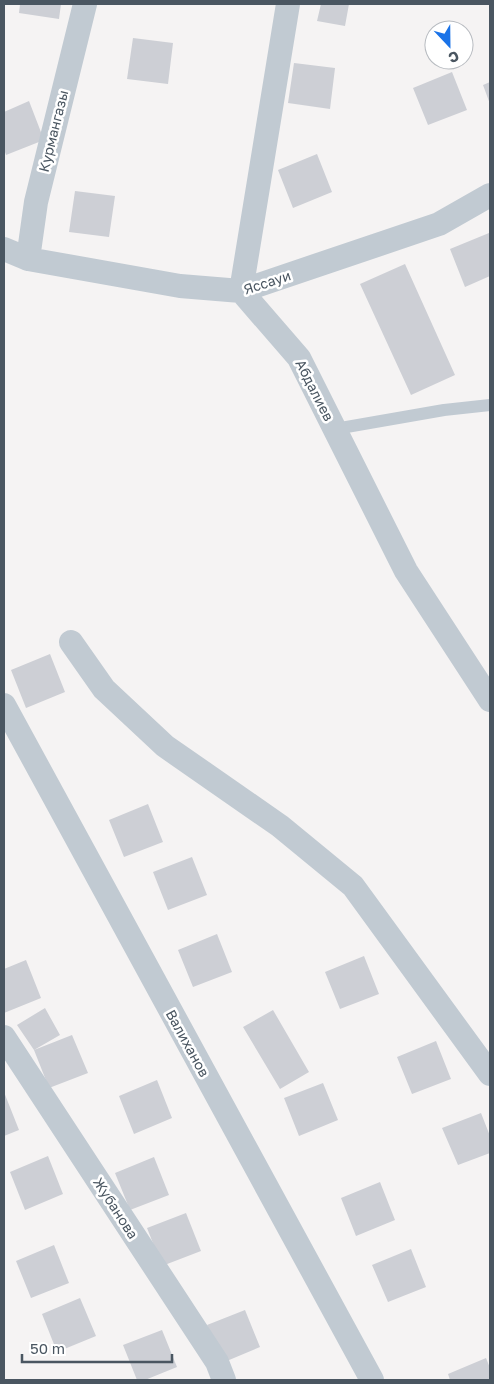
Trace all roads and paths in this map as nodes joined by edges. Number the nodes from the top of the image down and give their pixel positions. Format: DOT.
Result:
graph roads {
  1 [pos="84,4"];
  2 [pos="288,4"];
  3 [pos="490,195"];
  4 [pos="4,249"];
  5 [pos="28,259"];
  6 [pos="241,292"];
  7 [pos="490,405"];
  8 [pos="335,429"];
  9 [pos="71,642"];
  10 [pos="490,700"];
  11 [pos="4,705"];
  12 [pos="4,1037"];
  13 [pos="490,1074"];
  14 [pos="224,1380"];
  15 [pos="372,1380"];
  1 -- 5 [label="street, Курмангазы"];
  2 -- 6 [label="street"];
  3 -- 6 [label="street, Яссауи"];
  4 -- 5 [label="street, Яссауи"];
  5 -- 6 [label="street, Яссауи"];
  6 -- 8 [label="street, Абдалиев"];
  7 -- 8 [label="lane"];
  8 -- 10 [label="street, Абдалиев"];
  9 -- 13 [label="street"];
  11 -- 15 [label="street, Валиханов"];
  12 -- 14 [label="street, Жубанова"];
}
